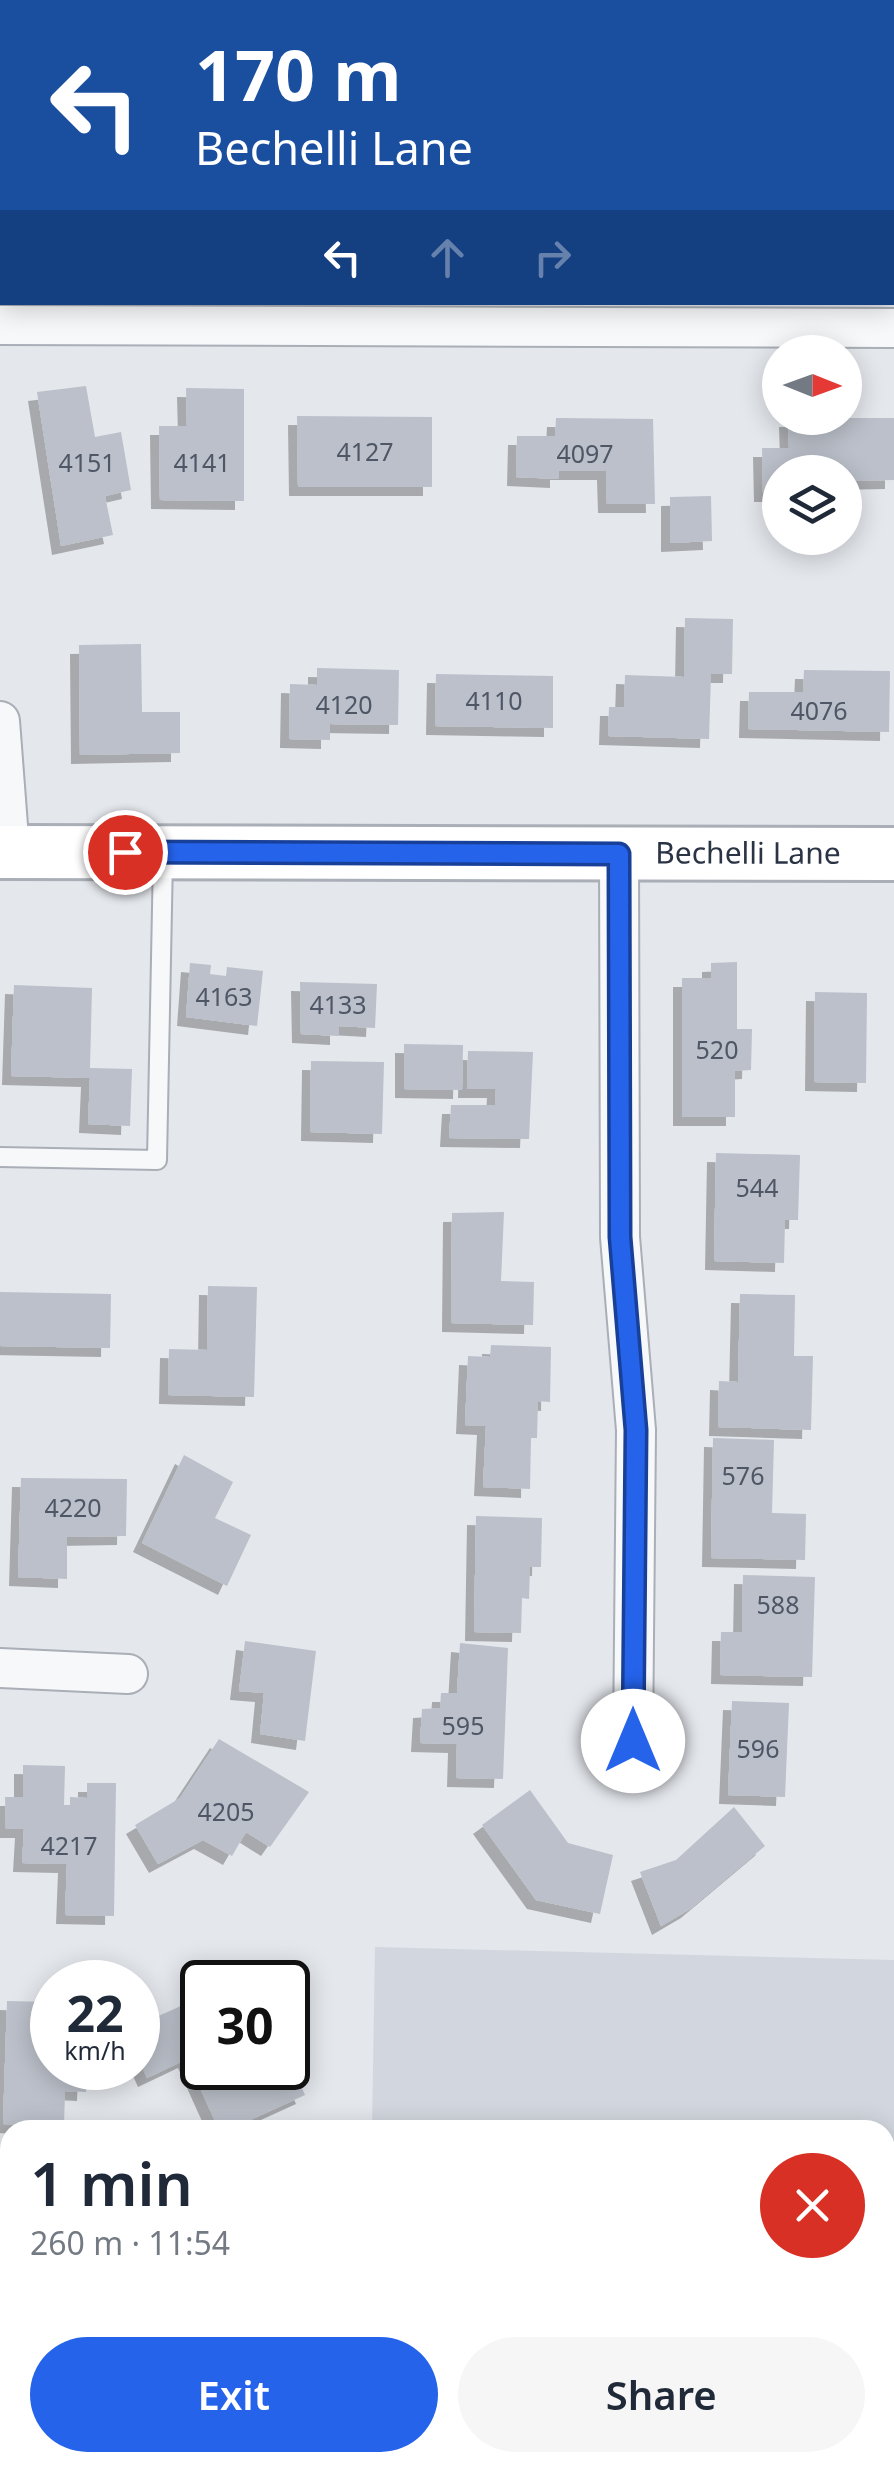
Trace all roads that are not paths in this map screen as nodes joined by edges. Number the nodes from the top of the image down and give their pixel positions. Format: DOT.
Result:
graph roads {
  1 [pos="0,325"];
  2 [pos="894,328"];
  3 [pos="0,721"];
  4 [pos="5,852"];
  5 [pos="163,852"];
  6 [pos="619,854"];
  7 [pos="894,854"];
  8 [pos="0,1158"];
  9 [pos="0,1668"];
  10 [pos="128,1674"];
  11 [pos="633,1741"];
  1 -- 2 [label="street"];
  3 -- 4 [label="street"];
  4 -- 5 [label="main road, Bechelli Lane"];
  5 -- 6 [label="main road, Bechelli Lane"];
  5 -- 8 [label="lane"];
  6 -- 7 [label="main road, Bechelli Lane"];
  6 -- 11 [label="street"];
  9 -- 10 [label="street"];
}
